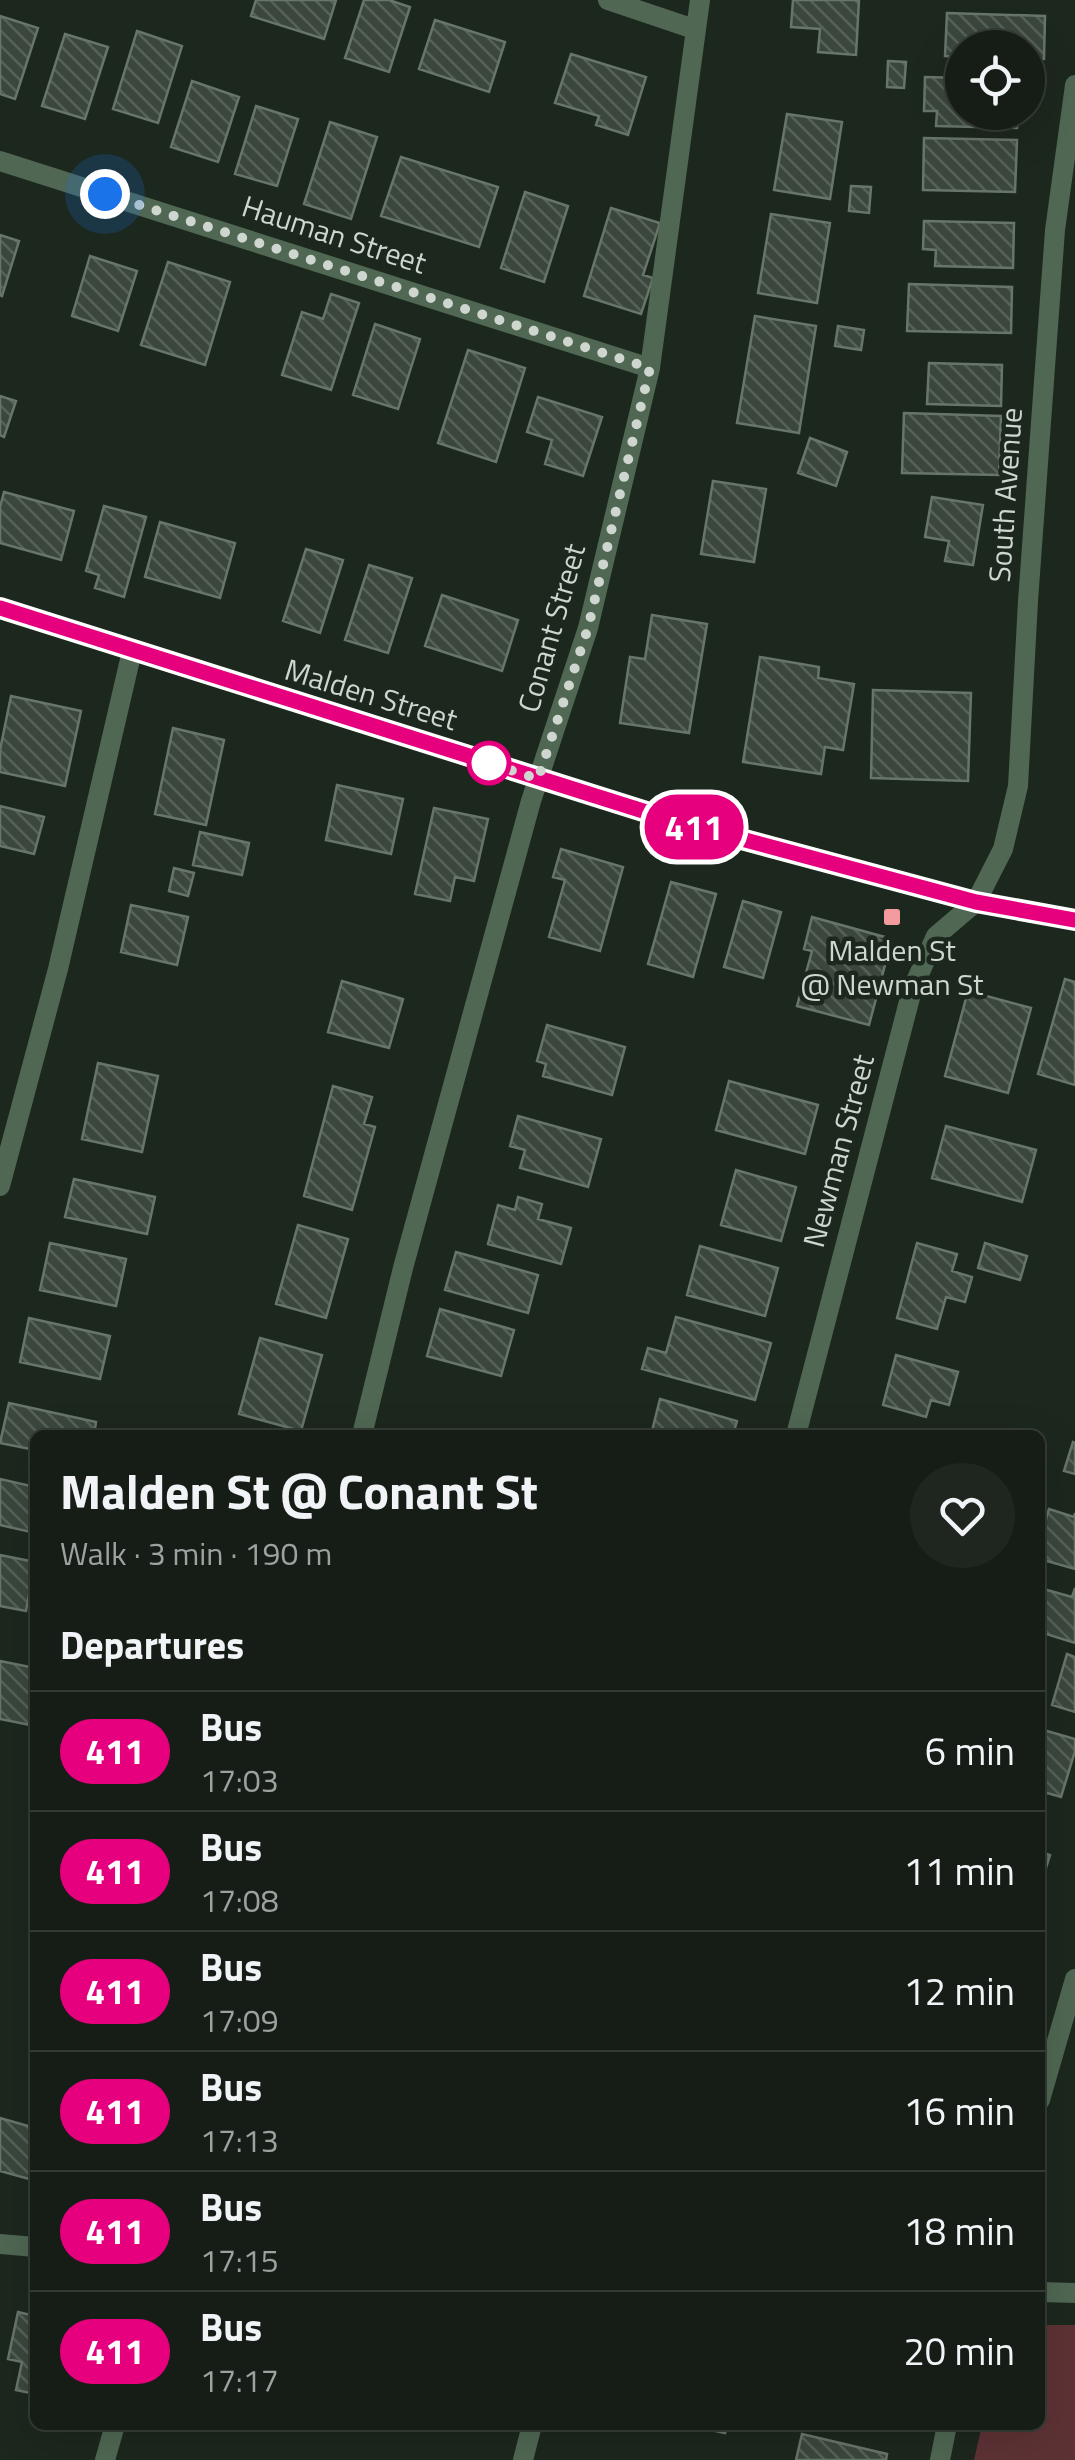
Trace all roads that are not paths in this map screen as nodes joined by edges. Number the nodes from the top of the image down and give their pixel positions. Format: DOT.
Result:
graph roads {
  1 [pos="608,0"];
  2 [pos="700,0"];
  3 [pos="694,29"];
  4 [pos="1075,85"];
  5 [pos="0,160"];
  6 [pos="650,368"];
  7 [pos="0,608"];
  8 [pos="132,651"];
  9 [pos="538,779"];
  10 [pos="976,902"];
  11 [pos="1075,920"];
  12 [pos="0,1186"];
  13 [pos="363,1430"];
  14 [pos="797,1430"];
  15 [pos="1075,1980"];
  16 [pos="1045,2083"];
  17 [pos="0,2244"];
  18 [pos="30,2247"];
  19 [pos="1045,2292"];
  20 [pos="1075,2293"];
  21 [pos="114,2430"];
  22 [pos="531,2430"];
  23 [pos="945,2430"];
  24 [pos="105,2460"];
  25 [pos="523,2460"];
  26 [pos="940,2460"];
  1 -- 3 [label="street"];
  2 -- 3 [label="street, Conant Street"];
  3 -- 6 [label="street, Conant Street"];
  4 -- 10 [label="street, South Avenue"];
  5 -- 6 [label="street, Hauman Street"];
  6 -- 9 [label="street, Conant Street"];
  7 -- 8 [label="street, Malden Street"];
  8 -- 9 [label="street, Malden Street"];
  8 -- 12 [label="street"];
  9 -- 10 [label="street, Malden Street"];
  9 -- 13 [label="street, Conant Street"];
  10 -- 11 [label="street, Malden Street"];
  10 -- 14 [label="street, Newman Street"];
  15 -- 16 [label="street"];
  17 -- 18 [label="street"];
  19 -- 20 [label="street"];
  21 -- 24 [label="street"];
  22 -- 25 [label="street"];
  23 -- 26 [label="street"];
}
